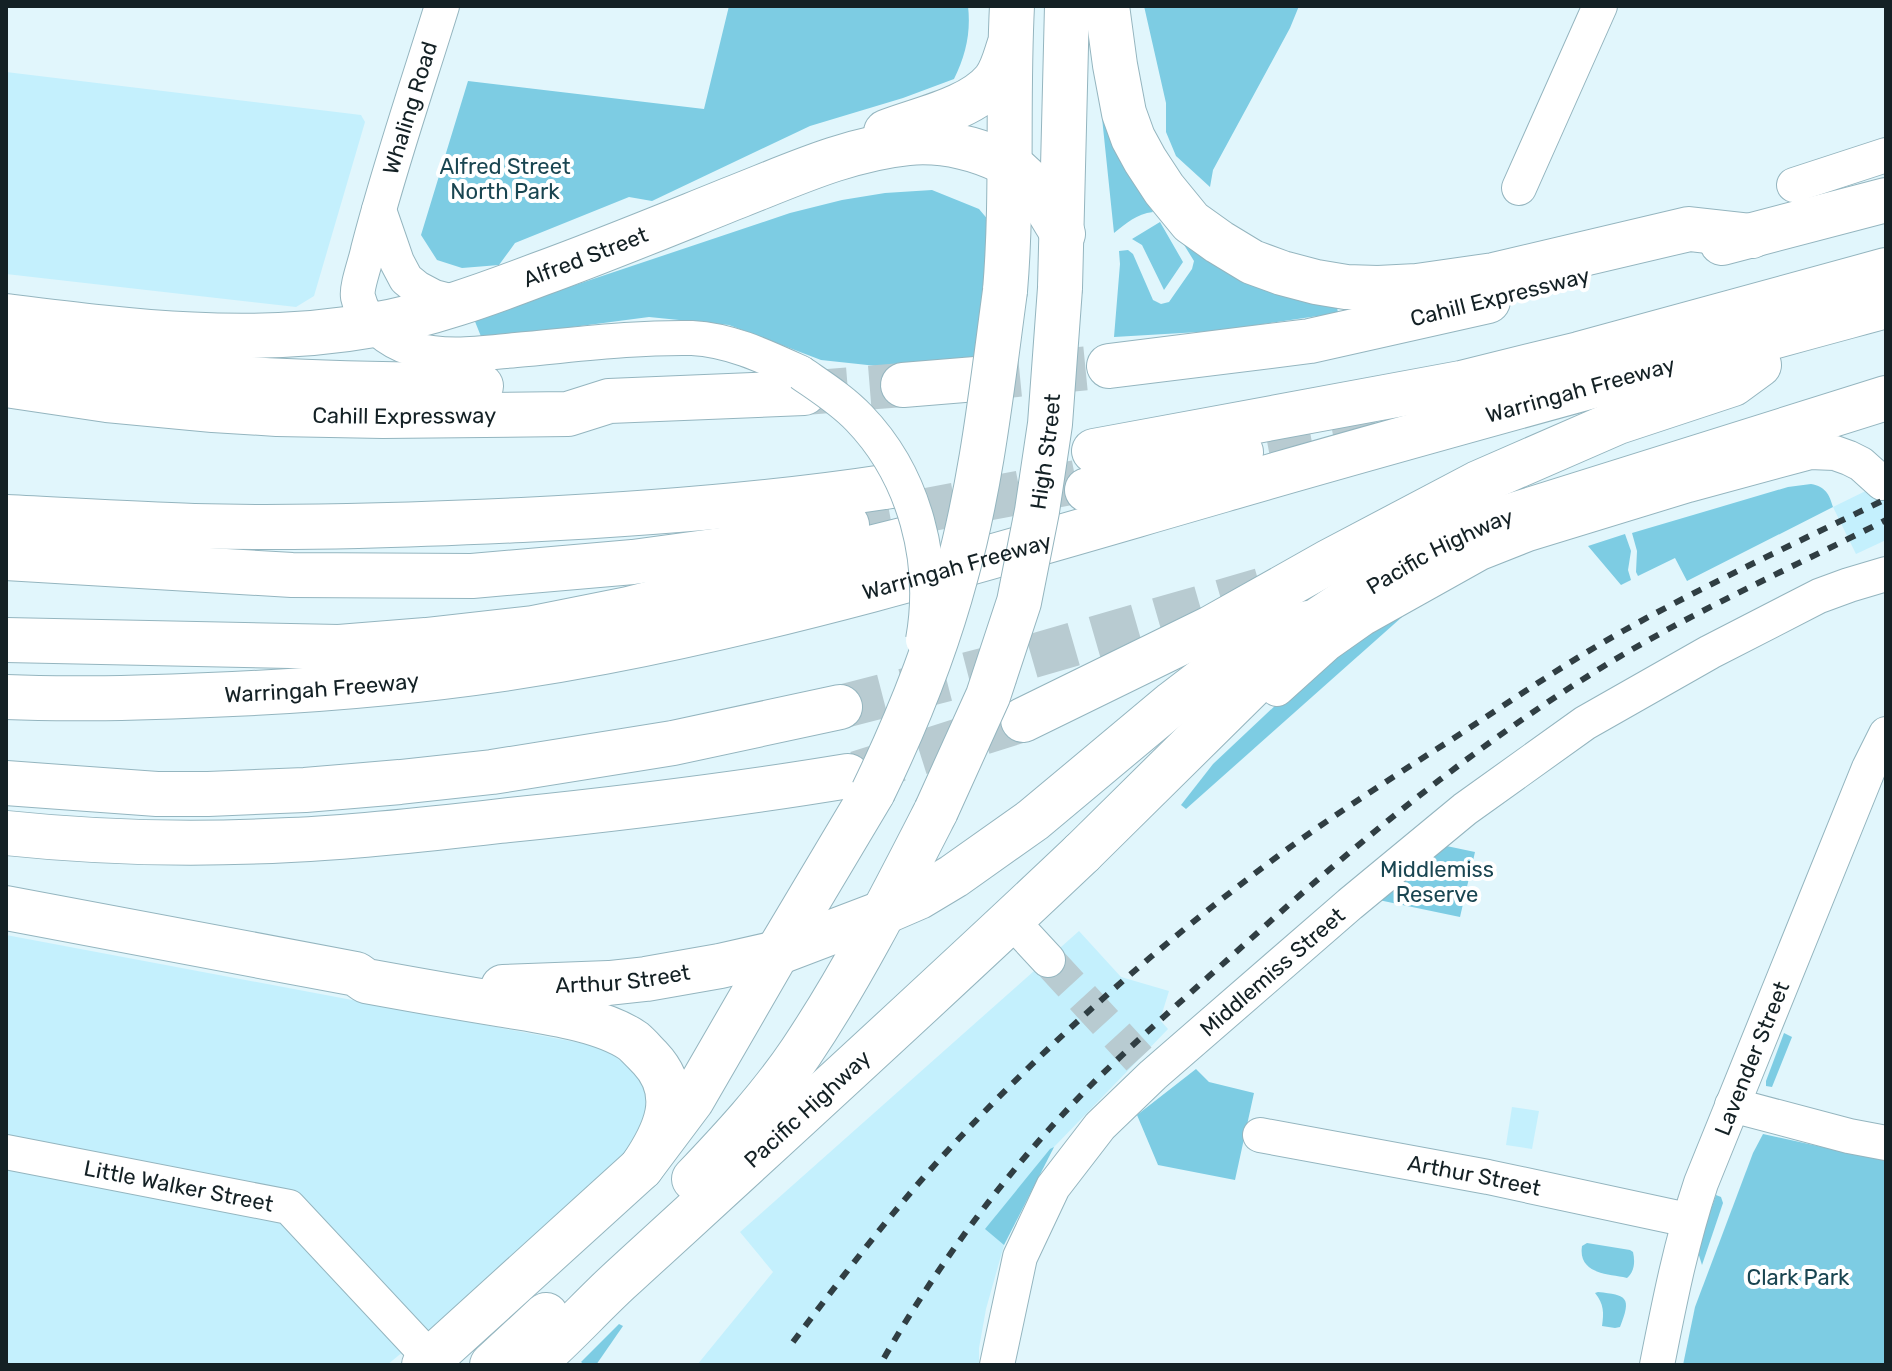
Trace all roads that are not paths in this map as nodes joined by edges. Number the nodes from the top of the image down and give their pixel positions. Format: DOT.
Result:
graph roads {
  1 [pos="442,6"];
  2 [pos="1067,6"];
  3 [pos="1107,6"];
  4 [pos="1600,6"];
  5 [pos="1011,25"];
  6 [pos="850,154"];
  7 [pos="1886,155"];
  8 [pos="1010,166"];
  9 [pos="1794,185"];
  10 [pos="1519,188"];
  11 [pos="1886,200"];
  12 [pos="379,210"];
  13 [pos="1063,234"];
  14 [pos="1752,236"];
  15 [pos="1886,270"];
  16 [pos="461,304"];
  17 [pos="1886,306"];
  18 [pos="6,316"];
  19 [pos="373,325"];
  20 [pos="1886,330"];
  21 [pos="6,348"];
  22 [pos="1759,365"];
  23 [pos="1109,366"];
  24 [pos="976,379"];
  25 [pos="802,383"];
  26 [pos="6,385"];
  27 [pos="903,385"];
  28 [pos="1886,398"];
  29 [pos="609,401"];
  30 [pos="1091,471"];
  31 [pos="1882,483"];
  32 [pos="891,486"];
  33 [pos="6,517"];
  34 [pos="847,525"];
  35 [pos="910,538"];
  36 [pos="1076,554"];
  37 [pos="6,558"];
  38 [pos="1886,574"];
  39 [pos="918,597"];
  40 [pos="1318,620"];
  41 [pos="6,640"];
  42 [pos="6,697"];
  43 [pos="1886,706"];
  44 [pos="840,707"];
  45 [pos="6,718"];
  46 [pos="1023,720"];
  47 [pos="1879,758"];
  48 [pos="868,781"];
  49 [pos="6,783"];
  50 [pos="6,833"];
  51 [pos="1082,853"];
  52 [pos="6,908"];
  53 [pos="882,913"];
  54 [pos="1011,920"];
  55 [pos="777,953"];
  56 [pos="1048,960"];
  57 [pos="356,974"];
  58 [pos="1732,1105"];
  59 [pos="1260,1135"];
  60 [pos="1886,1143"];
  61 [pos="6,1152"];
  62 [pos="641,1168"];
  63 [pos="1688,1220"];
  64 [pos="545,1357"];
  65 [pos="427,1362"];
  66 [pos="492,1365"];
  67 [pos="997,1365"];
  68 [pos="1657,1365"];
  1 -- 12 [label="street, Whaling Road"];
  2 -- 13 [label="main road, High Street"];
  3 -- 14 [label="main road"];
  4 -- 10 [label="street"];
  5 -- 6 [label="main road"];
  5 -- 8 [label="main road"];
  6 -- 8 [label="main road"];
  6 -- 16 [label="main road, Alfred Street"];
  7 -- 9 [label="street"];
  8 -- 13 [label="main road"];
  8 -- 48 [label="main road, bridge"];
  11 -- 14 [label="main road, Cahill Expressway"];
  12 -- 16 [label="street"];
  12 -- 19 [label="street, Whaling Road"];
  13 -- 53 [label="main road, High Street, bridge"];
  14 -- 23 [label="main road, Cahill Expressway"];
  15 -- 30 [label="main road, Warringah Freeway"];
  16 -- 19 [label="main road, Alfred Street"];
  17 -- 42 [label="main road, Warringah Freeway"];
  18 -- 19 [label="main road, Alfred Street"];
  19 -- 25 [label="street"];
  20 -- 22 [label="main road, Warringah Freeway"];
  21 -- 29 [label="main road"];
  22 -- 36 [label="main road, Warringah Freeway"];
  22 -- 46 [label="main road"];
  24 -- 27 [label="main road"];
  25 -- 29 [label="main road, Cahill Expressway"];
  25 -- 48 [label="street, bridge"];
  26 -- 29 [label="main road, Cahill Expressway"];
  28 -- 40 [label="main road, Pacific Highway"];
  31 -- 51 [label="street, Pacific Highway"];
  32 -- 33 [label="main road"];
  34 -- 37 [label="main road"];
  35 -- 41 [label="main road"];
  38 -- 67 [label="street, Middlemiss Street"];
  39 -- 45 [label="main road, Warringah Freeway"];
  40 -- 51 [label="main road, Pacific Highway"];
  40 -- 53 [label="main road, Arthur Street"];
  43 -- 47 [label="street, Lavender Street"];
  44 -- 49 [label="main road"];
  47 -- 58 [label="street, Lavender Street"];
  48 -- 50 [label="main road"];
  48 -- 55 [label="main road"];
  51 -- 54 [label="main road, Pacific Highway"];
  52 -- 57 [label="main road, Arthur Street"];
  53 -- 55 [label="main road, Arthur Street"];
  53 -- 66 [label="main road, Pacific Highway"];
  54 -- 56 [label="street"];
  54 -- 64 [label="main road, Pacific Highway"];
  55 -- 57 [label="main road, Arthur Street"];
  55 -- 62 [label="main road"];
  57 -- 62 [label="main road, Arthur Street"];
  58 -- 60 [label="street"];
  58 -- 63 [label="street, Lavender Street"];
  59 -- 63 [label="street, Arthur Street"];
  61 -- 65 [label="street, Little Walker Street"];
  62 -- 65 [label="main road"];
  63 -- 68 [label="street, Lavender Street"];
}
